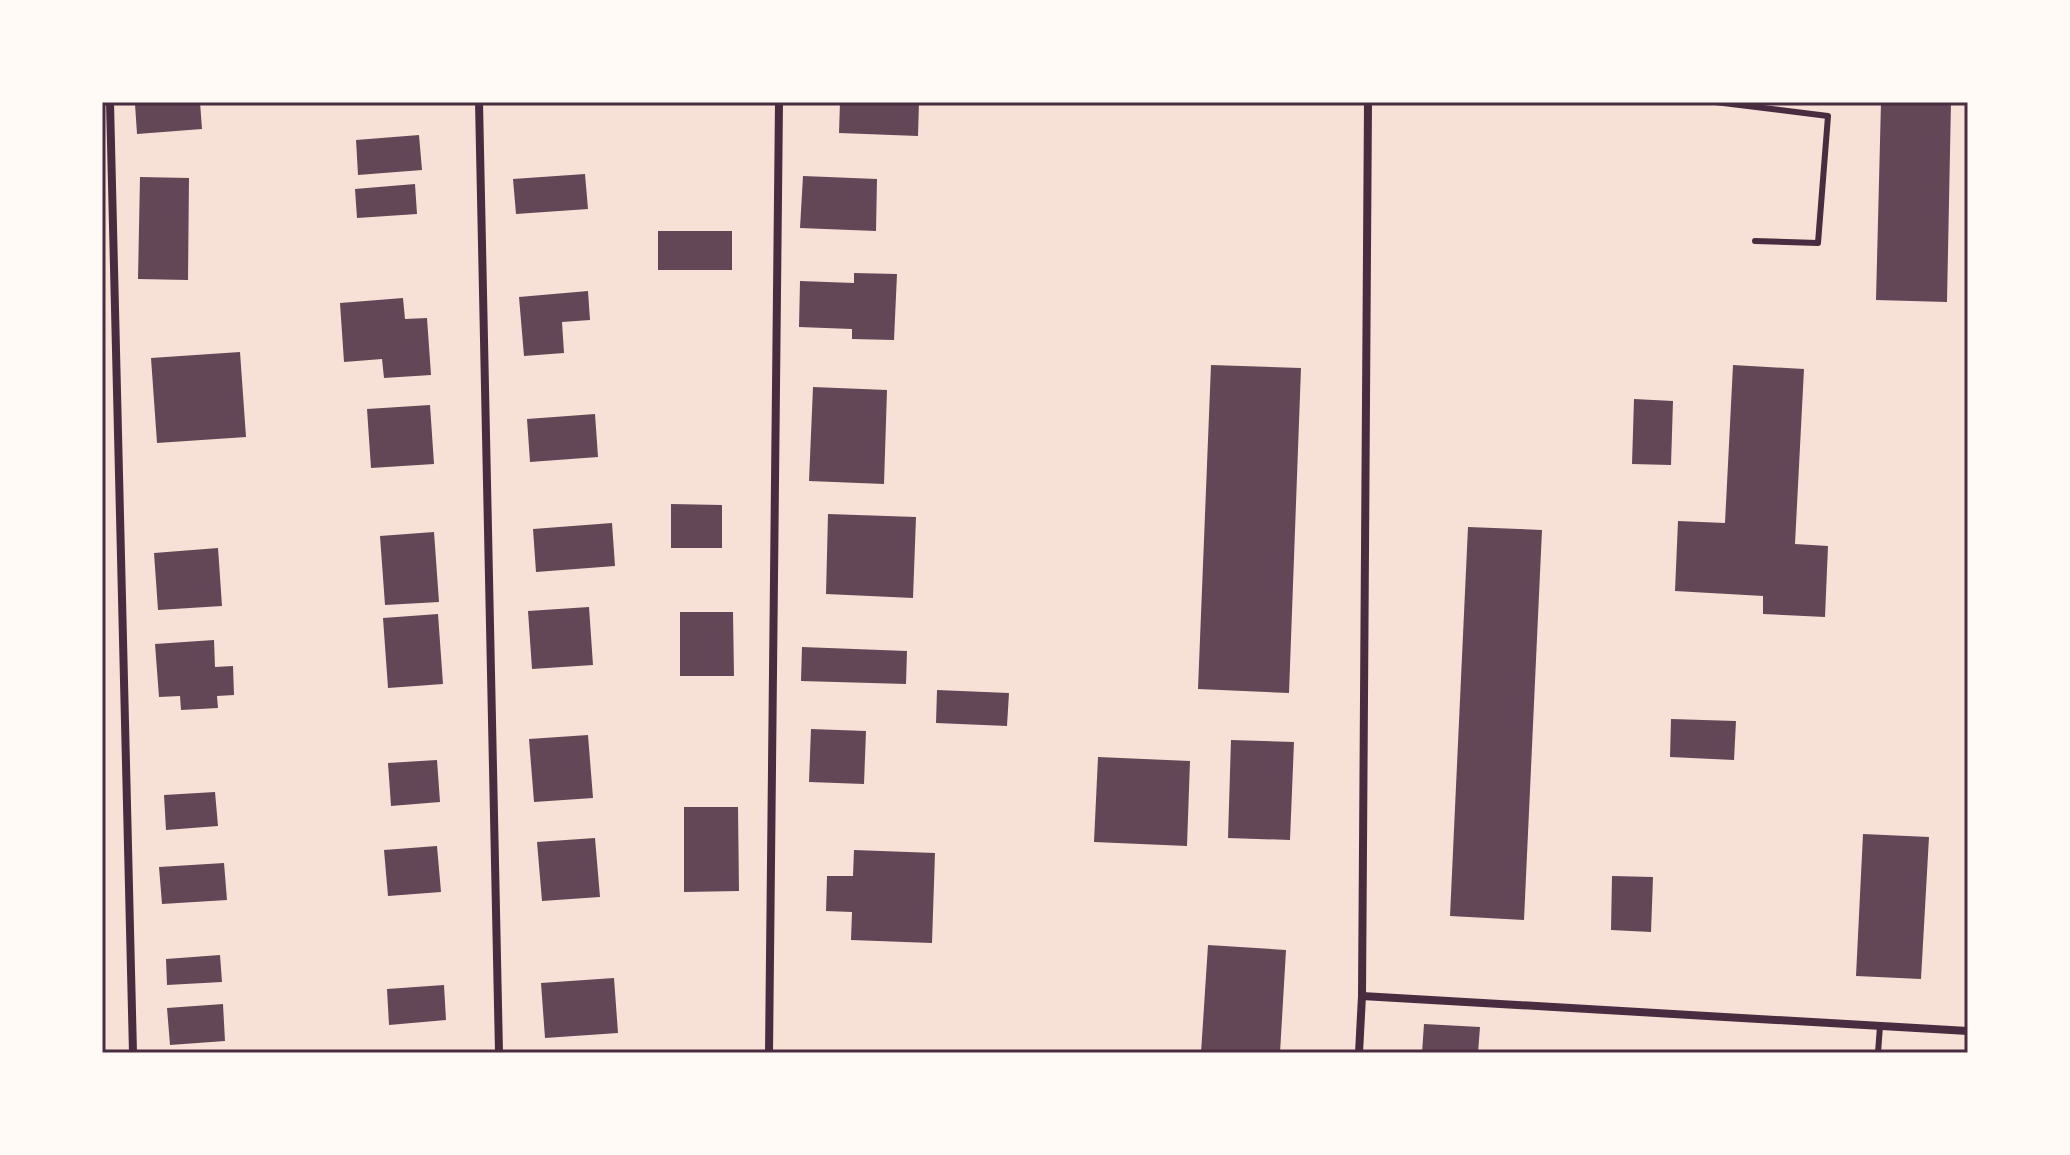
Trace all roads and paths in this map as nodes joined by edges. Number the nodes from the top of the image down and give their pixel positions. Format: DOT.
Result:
graph roads {
  1 [pos="110,102"];
  2 [pos="479,102"];
  3 [pos="779,102"];
  4 [pos="1368,102"];
  5 [pos="1715,102"];
  6 [pos="1755,241"];
  7 [pos="1362,996"];
  8 [pos="1880,1026"];
  9 [pos="1968,1031"];
  10 [pos="133,1053"];
  11 [pos="499,1053"];
  12 [pos="769,1053"];
  13 [pos="1359,1053"];
  14 [pos="1878,1053"];
  1 -- 10 [label="street"];
  2 -- 11 [label="street"];
  3 -- 12 [label="street"];
  4 -- 7 [label="street"];
  5 -- 6 [label="lane"];
  7 -- 8 [label="street"];
  7 -- 13 [label="street"];
  8 -- 9 [label="street"];
  8 -- 14 [label="lane"];
}
